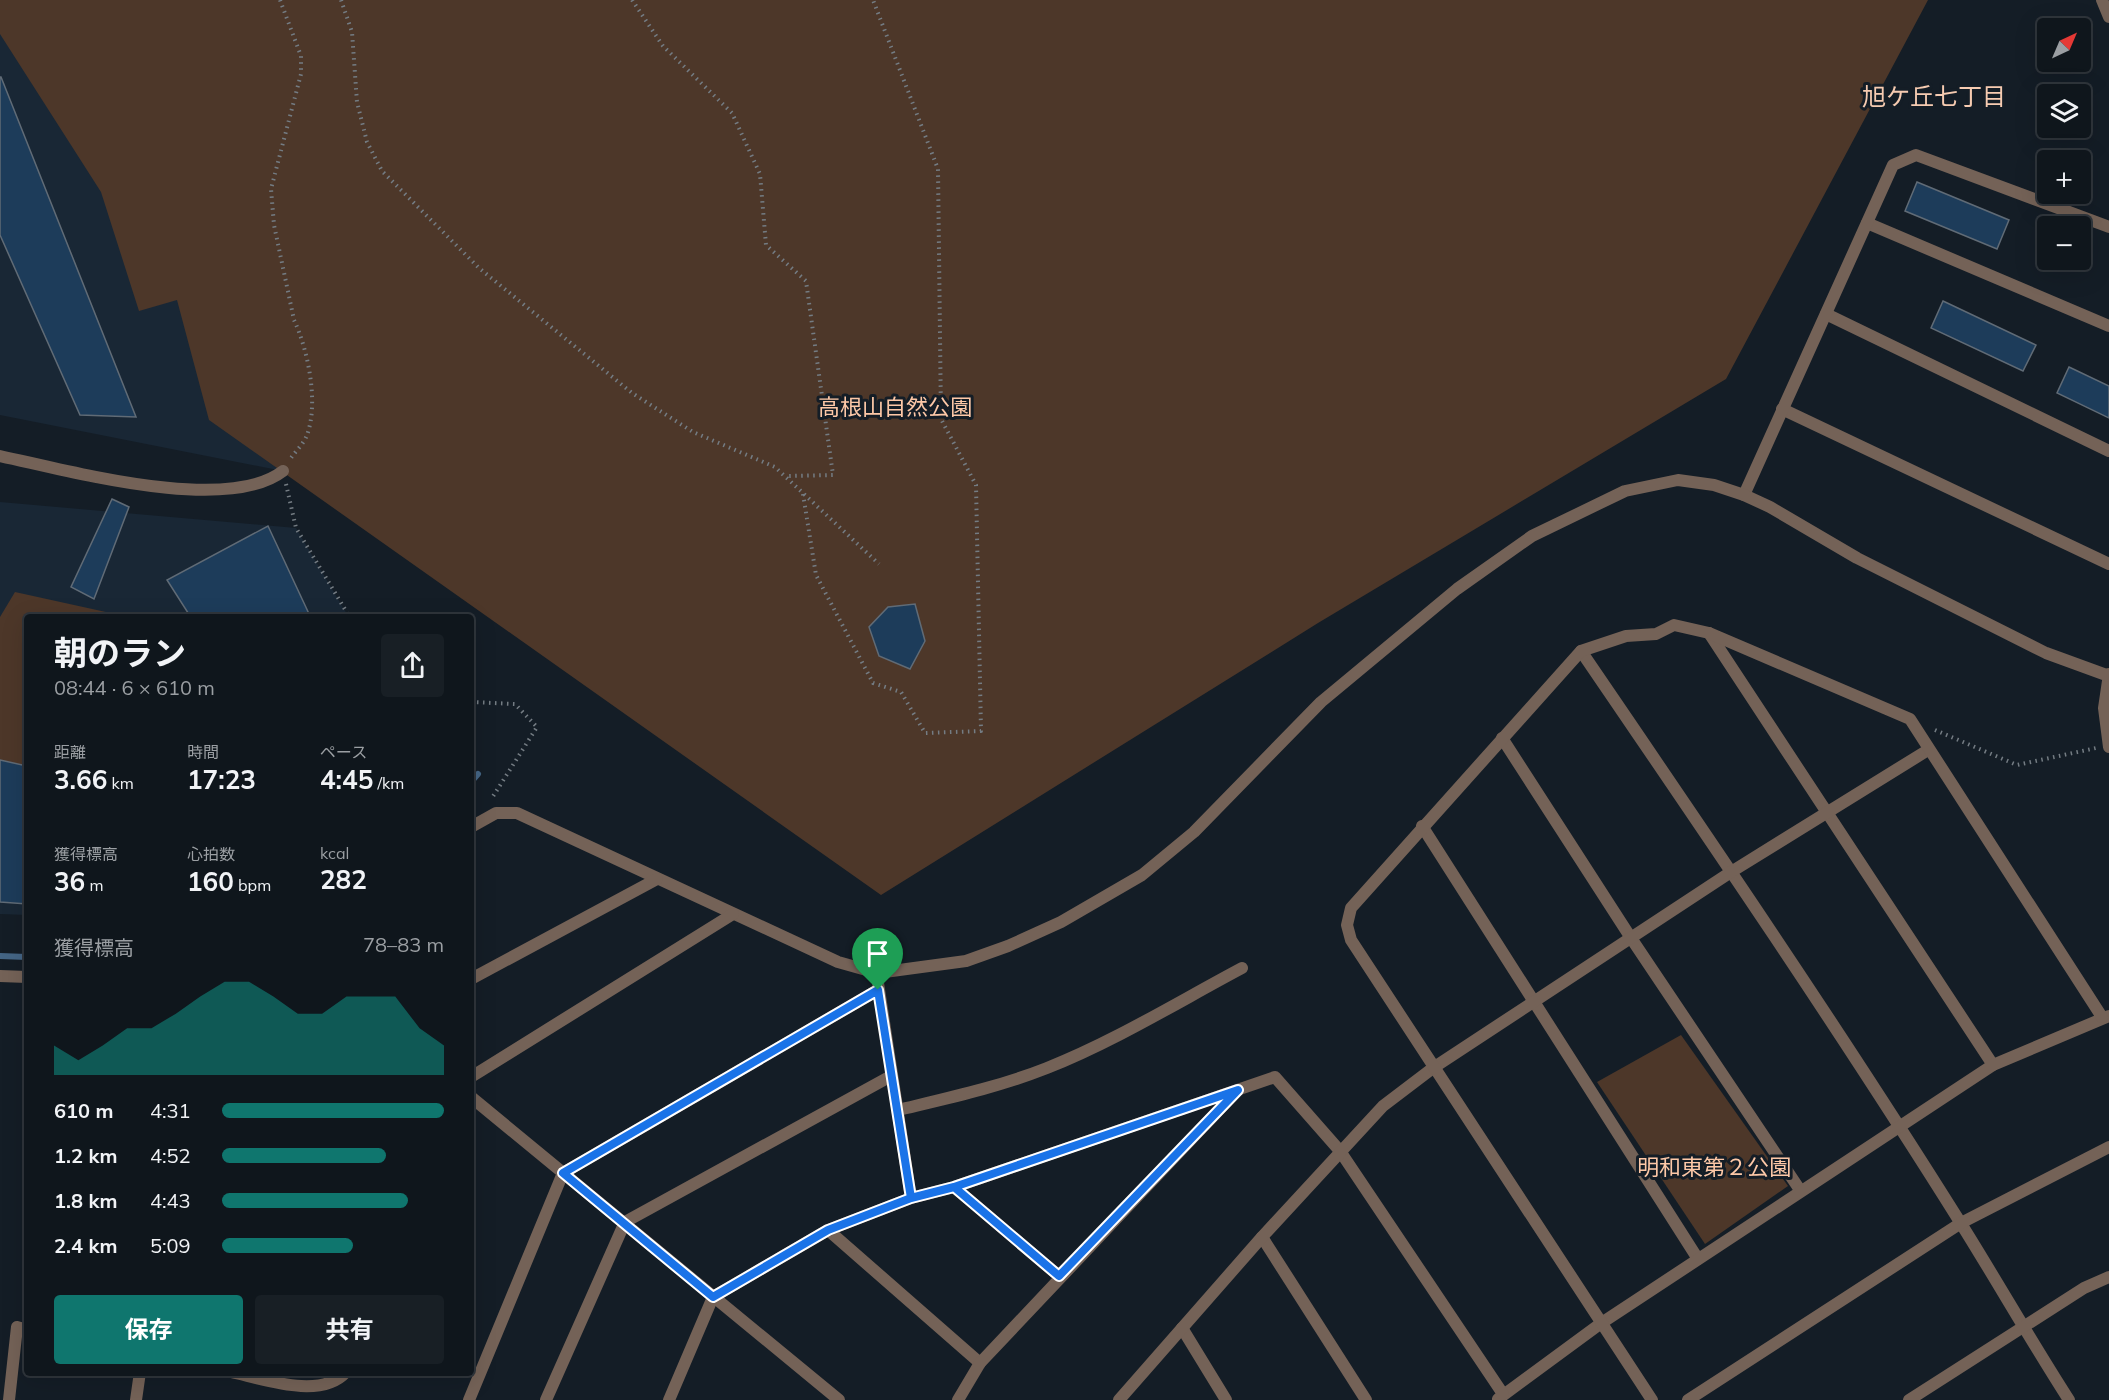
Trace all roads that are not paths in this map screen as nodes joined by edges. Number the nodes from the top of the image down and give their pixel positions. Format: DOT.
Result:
graph roads {
  1 [pos="2102,0"];
  2 [pos="2109,17"];
  3 [pos="1867,223"];
  4 [pos="2109,227"];
  5 [pos="1826,314"];
  6 [pos="2109,326"];
  7 [pos="1782,409"];
  8 [pos="2109,451"];
  9 [pos="0,456"];
  10 [pos="283,471"];
  11 [pos="1744,495"];
  12 [pos="2109,564"];
  13 [pos="1709,633"];
  14 [pos="1581,651"];
  15 [pos="2109,675"];
  16 [pos="1502,738"];
  17 [pos="2109,746"];
  18 [pos="1928,750"];
  19 [pos="1826,814"];
  20 [pos="474,825"];
  21 [pos="1422,826"];
  22 [pos="1731,872"];
  23 [pos="657,879"];
  24 [pos="733,914"];
  25 [pos="1631,938"];
  26 [pos="1242,968"];
  27 [pos="877,973"];
  28 [pos="0,976"];
  29 [pos="24,977"];
  30 [pos="474,977"];
  31 [pos="878,990"];
  32 [pos="1532,1002"];
  33 [pos="2106,1017"];
  34 [pos="1993,1065"];
  35 [pos="1433,1068"];
  36 [pos="474,1075"];
  37 [pos="891,1076"];
  38 [pos="1238,1090"];
  39 [pos="474,1099"];
  40 [pos="898,1110"];
  41 [pos="1899,1128"];
  42 [pos="2109,1147"];
  43 [pos="1340,1151"];
  44 [pos="563,1173"];
  45 [pos="954,1187"];
  46 [pos="1800,1190"];
  47 [pos="911,1198"];
  48 [pos="625,1222"];
  49 [pos="1961,1223"];
  50 [pos="828,1230"];
  51 [pos="1262,1237"];
  52 [pos="1698,1259"];
  53 [pos="1059,1276"];
  54 [pos="2109,1277"];
  55 [pos="713,1297"];
  56 [pos="1600,1324"];
  57 [pos="2021,1327"];
  58 [pos="1182,1328"];
  59 [pos="24,1329"];
  60 [pos="980,1363"];
  61 [pos="139,1376"];
  62 [pos="249,1376"];
  63 [pos="340,1376"];
  64 [pos="1500,1397"];
  65 [pos="671,1399"];
  66 [pos="9,1400"];
  67 [pos="136,1400"];
  68 [pos="469,1400"];
  69 [pos="546,1400"];
  70 [pos="839,1400"];
  71 [pos="958,1400"];
  72 [pos="1119,1400"];
  73 [pos="1226,1400"];
  74 [pos="1366,1400"];
  75 [pos="1652,1400"];
  76 [pos="1688,1400"];
  77 [pos="1909,1400"];
  78 [pos="2069,1400"];
  1 -- 2 [label="street"];
  3 -- 4 [label="street"];
  3 -- 5 [label="street"];
  3 -- 6 [label="street"];
  5 -- 7 [label="street"];
  5 -- 8 [label="street"];
  7 -- 11 [label="street"];
  7 -- 12 [label="street"];
  9 -- 10 [label="street"];
  11 -- 15 [label="street"];
  11 -- 27 [label="street"];
  13 -- 14 [label="street"];
  13 -- 18 [label="street"];
  13 -- 19 [label="street"];
  14 -- 16 [label="street"];
  14 -- 22 [label="street"];
  15 -- 17 [label="street"];
  16 -- 21 [label="street"];
  16 -- 25 [label="street"];
  18 -- 19 [label="street"];
  18 -- 33 [label="street"];
  19 -- 22 [label="street"];
  19 -- 34 [label="street"];
  20 -- 23 [label="street"];
  21 -- 32 [label="street"];
  21 -- 35 [label="street"];
  22 -- 25 [label="street"];
  22 -- 41 [label="street"];
  23 -- 24 [label="street"];
  23 -- 30 [label="street"];
  24 -- 27 [label="street"];
  24 -- 36 [label="street"];
  25 -- 32 [label="street"];
  25 -- 46 [label="street"];
  26 -- 40 [label="street"];
  27 -- 31 [label="street"];
  28 -- 29 [label="street"];
  31 -- 37 [label="street"];
  31 -- 44 [label="street"];
  32 -- 35 [label="street"];
  32 -- 52 [label="street"];
  33 -- 34 [label="street"];
  34 -- 41 [label="street"];
  35 -- 43 [label="street"];
  35 -- 56 [label="street"];
  37 -- 40 [label="street"];
  37 -- 48 [label="street"];
  38 -- 43 [label="street"];
  38 -- 45 [label="street"];
  38 -- 53 [label="street"];
  39 -- 44 [label="street"];
  40 -- 47 [label="street"];
  41 -- 46 [label="street"];
  41 -- 49 [label="street"];
  42 -- 49 [label="street"];
  43 -- 51 [label="street"];
  43 -- 64 [label="street"];
  44 -- 48 [label="street"];
  44 -- 68 [label="street"];
  45 -- 47 [label="street"];
  45 -- 53 [label="street"];
  46 -- 52 [label="street"];
  47 -- 50 [label="street"];
  48 -- 55 [label="street"];
  48 -- 69 [label="street"];
  49 -- 57 [label="street"];
  49 -- 76 [label="street"];
  50 -- 55 [label="street"];
  50 -- 60 [label="street"];
  51 -- 58 [label="street"];
  51 -- 74 [label="street"];
  52 -- 56 [label="street"];
  53 -- 60 [label="street"];
  54 -- 57 [label="street"];
  55 -- 65 [label="street"];
  55 -- 70 [label="street"];
  56 -- 64 [label="street"];
  56 -- 75 [label="street"];
  57 -- 77 [label="street"];
  57 -- 78 [label="street"];
  58 -- 72 [label="street"];
  58 -- 73 [label="street"];
  59 -- 66 [label="street"];
  60 -- 71 [label="street"];
  61 -- 67 [label="street"];
  62 -- 63 [label="street"];
}
